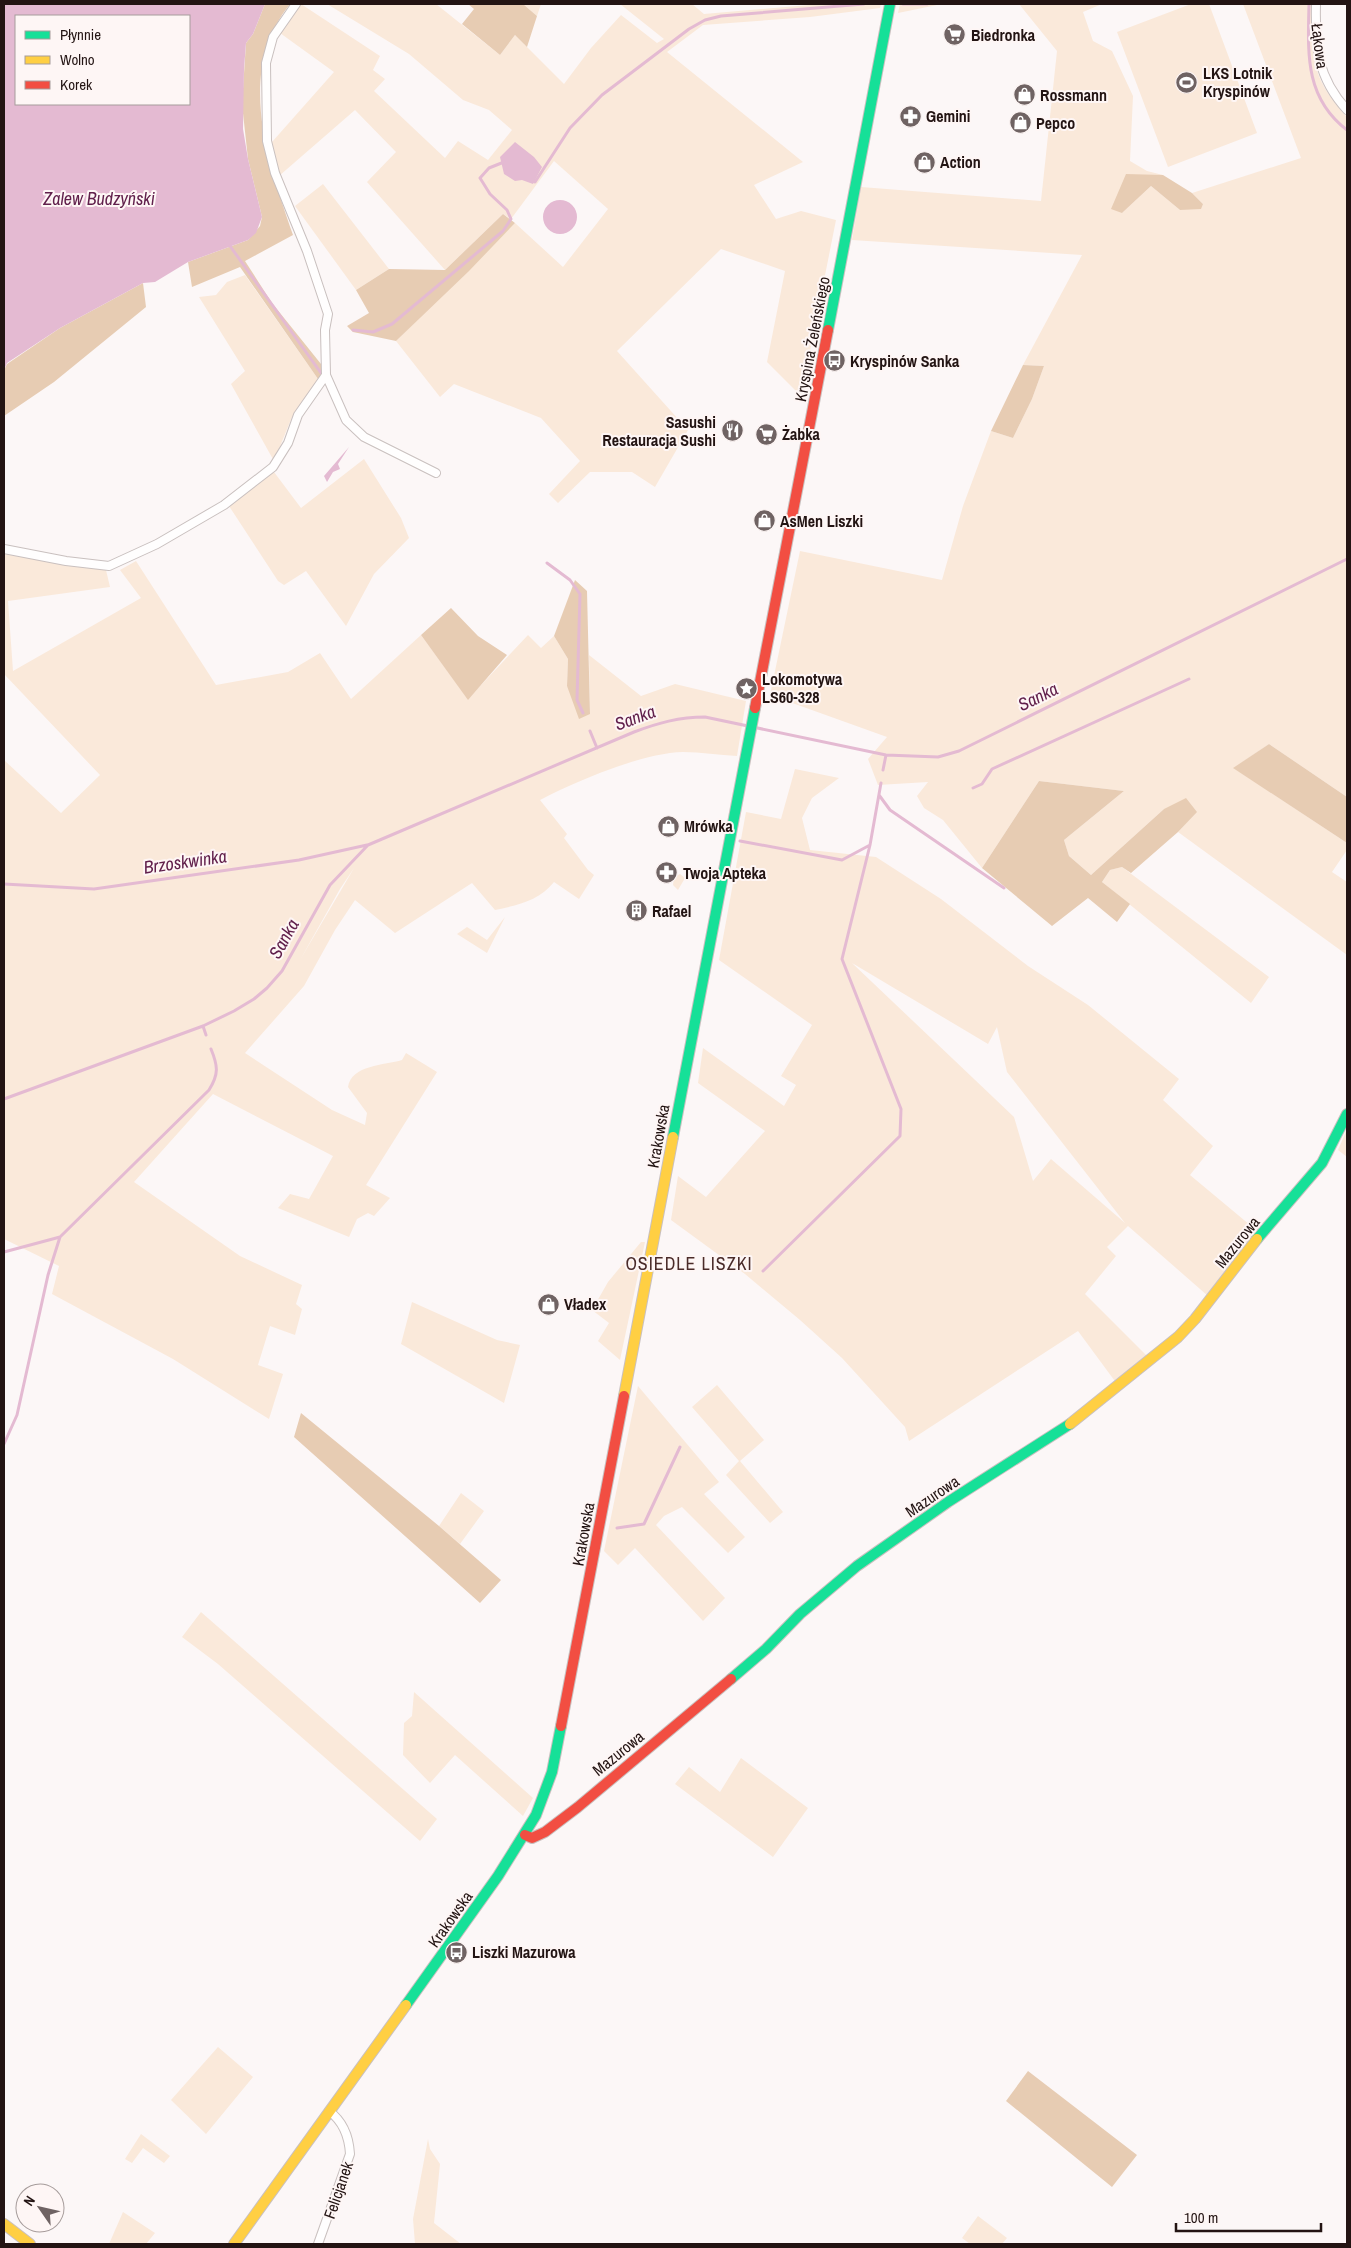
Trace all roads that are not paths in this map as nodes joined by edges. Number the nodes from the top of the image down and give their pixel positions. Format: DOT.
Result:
graph roads {
  1 [pos="296,4"];
  2 [pos="1316,4"];
  3 [pos="889,9"];
  4 [pos="1347,110"];
  5 [pos="326,375"];
  6 [pos="436,473"];
  7 [pos="4,549"];
  8 [pos="750,741"];
  9 [pos="1347,1114"];
  10 [pos="525,1835"];
  11 [pos="330,2112"];
  12 [pos="4,2224"];
  13 [pos="30,2244"];
  14 [pos="234,2244"];
  15 [pos="318,2244"];
  1 -- 5 [label="street"];
  2 -- 4 [label="street, Łąkowa"];
  3 -- 8 [label="main road, Kryspina Żeleńskiego"];
  5 -- 6 [label="street"];
  5 -- 7 [label="street"];
  8 -- 10 [label="main road, Krakowska"];
  9 -- 10 [label="main road, Mazurowa"];
  10 -- 11 [label="main road, Krakowska"];
  11 -- 14 [label="main road, Krakowska"];
  11 -- 15 [label="street, Felicjanek"];
  12 -- 13 [label="main road"];
}
